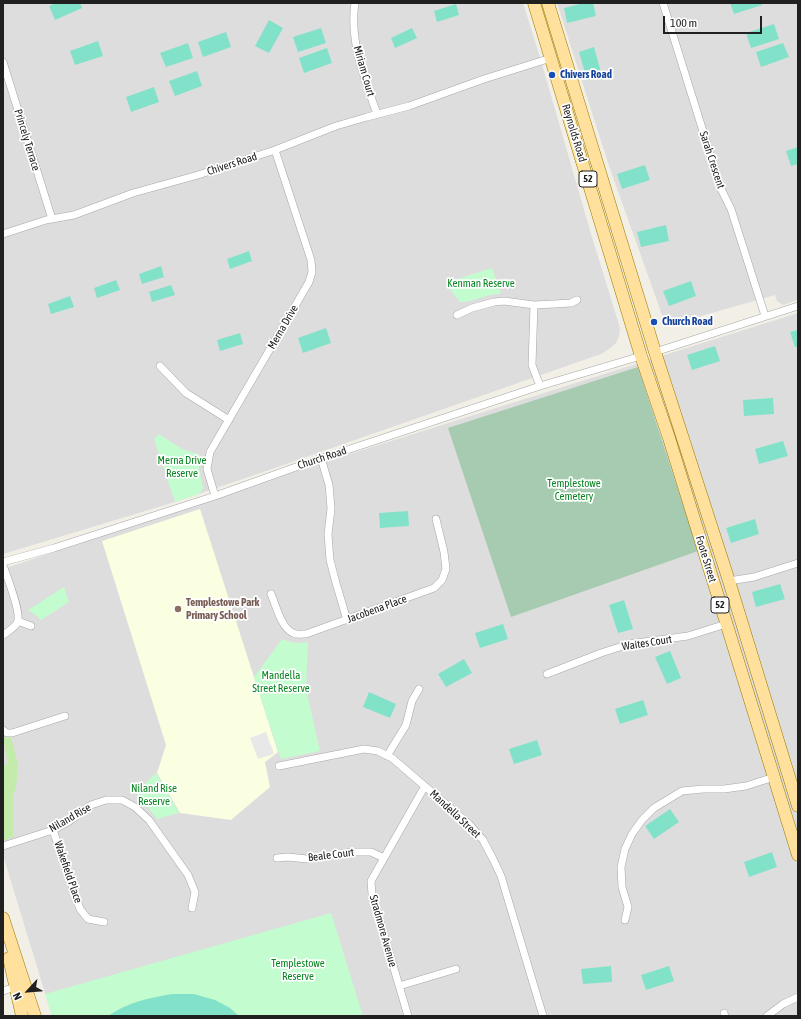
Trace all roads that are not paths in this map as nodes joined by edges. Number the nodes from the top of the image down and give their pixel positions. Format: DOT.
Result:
graph roads {
  1 [pos="355,3"];
  2 [pos="534,3"];
  3 [pos="548,3"];
  4 [pos="663,3"];
  5 [pos="551,58"];
  6 [pos="3,62"];
  7 [pos="377,114"];
  8 [pos="275,150"];
  9 [pos="52,219"];
  10 [pos="3,234"];
  11 [pos="632,275"];
  12 [pos="618,280"];
  13 [pos="577,300"];
  14 [pos="534,304"];
  15 [pos="798,306"];
  16 [pos="642,309"];
  17 [pos="457,315"];
  18 [pos="766,316"];
  19 [pos="656,352"];
  20 [pos="641,356"];
  21 [pos="160,366"];
  22 [pos="540,386"];
  23 [pos="229,420"];
  24 [pos="321,458"];
  25 [pos="215,496"];
  26 [pos="436,519"];
  27 [pos="3,562"];
  28 [pos="798,563"];
  29 [pos="3,566"];
  30 [pos="729,581"];
  31 [pos="271,594"];
  32 [pos="347,620"];
  33 [pos="18,621"];
  34 [pos="726,624"];
  35 [pos="31,626"];
  36 [pos="3,635"];
  37 [pos="547,674"];
  38 [pos="761,686"];
  39 [pos="419,689"];
  40 [pos="747,691"];
  41 [pos="65,716"];
  42 [pos="3,730"];
  43 [pos="387,756"];
  44 [pos="279,766"];
  45 [pos="774,777"];
  46 [pos="425,786"];
  47 [pos="798,806"];
  48 [pos="53,830"];
  49 [pos="3,846"];
  50 [pos="798,855"];
  51 [pos="277,858"];
  52 [pos="384,858"];
  53 [pos="192,908"];
  54 [pos="3,918"];
  55 [pos="625,920"];
  56 [pos="104,922"];
  57 [pos="3,936"];
  58 [pos="456,969"];
  59 [pos="20,985"];
  60 [pos="399,986"];
  61 [pos="3,991"];
  62 [pos="798,997"];
  63 [pos="22,1016"];
  64 [pos="34,1016"];
  65 [pos="408,1016"];
  66 [pos="543,1016"];
  67 [pos="767,1016"];
  1 -- 7 [label="street, Miriam Court"];
  2 -- 5 [label="main road, Reynolds Road / 52"];
  3 -- 11 [label="main road, Reynolds Road / 52"];
  4 -- 18 [label="street, Sarah Crescent"];
  5 -- 7 [label="street, Chivers Road"];
  5 -- 12 [label="main road, Reynolds Road / 52"];
  6 -- 9 [label="street, Princely Terrace"];
  7 -- 8 [label="street, Chivers Road"];
  8 -- 9 [label="street, Chivers Road"];
  8 -- 23 [label="street, Merna Drive"];
  9 -- 10 [label="street, Chivers Road"];
  11 -- 12 [label="main road"];
  11 -- 16 [label="main road, Reynolds Road / 52"];
  12 -- 20 [label="main road, Reynolds Road / 52"];
  13 -- 14 [label="street"];
  14 -- 17 [label="street"];
  14 -- 22 [label="street"];
  15 -- 18 [label="street"];
  16 -- 19 [label="main road, Reynolds Road / 52"];
  16 -- 20 [label="main road"];
  18 -- 19 [label="street"];
  19 -- 30 [label="main road, Foote Street / 52"];
  20 -- 22 [label="street, Church Road"];
  20 -- 34 [label="main road, Foote Street / 52"];
  21 -- 23 [label="street"];
  22 -- 24 [label="street, Church Road"];
  23 -- 25 [label="street, Merna Drive"];
  24 -- 25 [label="street, Church Road"];
  24 -- 32 [label="street"];
  25 -- 27 [label="street, Church Road"];
  26 -- 32 [label="street, Jacobena Place"];
  28 -- 30 [label="street"];
  29 -- 33 [label="street"];
  30 -- 38 [label="main road, Foote Street / 52"];
  31 -- 32 [label="street, Jacobena Place"];
  33 -- 35 [label="street"];
  33 -- 36 [label="street"];
  34 -- 37 [label="street, Waites Court"];
  34 -- 40 [label="main road, Foote Street / 52"];
  38 -- 40 [label="main road"];
  38 -- 47 [label="main road, Foote Street / 52"];
  39 -- 43 [label="street"];
  40 -- 45 [label="main road, Foote Street / 52"];
  41 -- 42 [label="street"];
  43 -- 44 [label="street, Mandella Street"];
  43 -- 46 [label="street, Mandella Street"];
  45 -- 50 [label="main road, Foote Street / 52"];
  45 -- 55 [label="street"];
  46 -- 52 [label="street, Stradmore Avenue"];
  46 -- 66 [label="street, Mandella Street"];
  48 -- 49 [label="street, Niland Rise"];
  48 -- 53 [label="street, Niland Rise"];
  48 -- 56 [label="street, Wakefield Place"];
  51 -- 52 [label="street, Beale Court"];
  52 -- 60 [label="street, Stradmore Avenue"];
  54 -- 59 [label="main road"];
  57 -- 59 [label="main road"];
  58 -- 60 [label="street"];
  59 -- 61 [label="street"];
  59 -- 63 [label="main road"];
  59 -- 64 [label="main road"];
  60 -- 65 [label="street, Stradmore Avenue"];
  62 -- 67 [label="street"];
}
